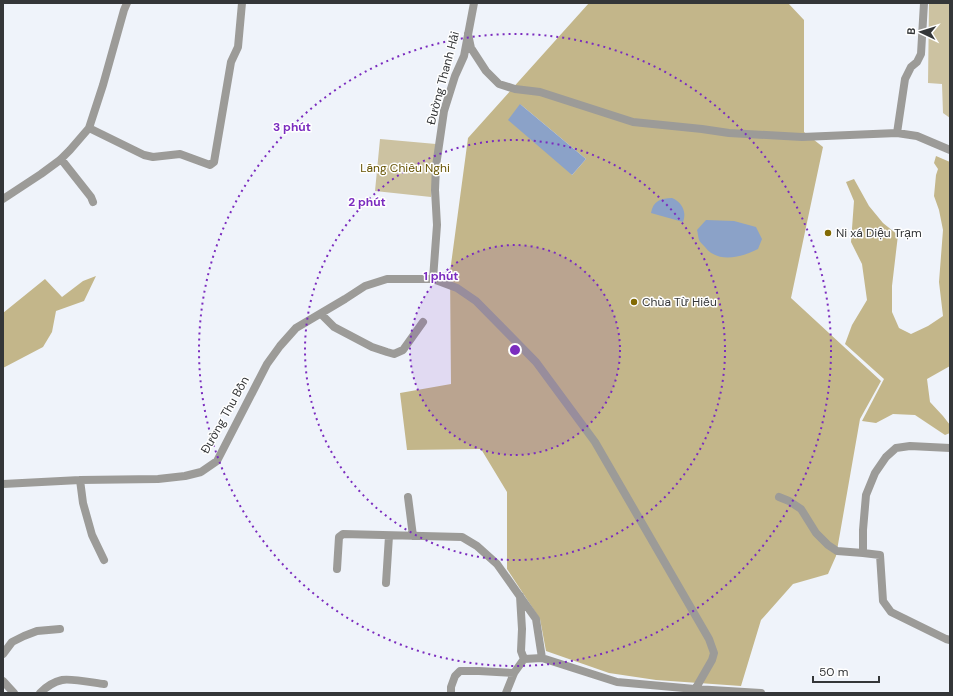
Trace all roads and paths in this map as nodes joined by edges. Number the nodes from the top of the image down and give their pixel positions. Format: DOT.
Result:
graph roads {
  1 [pos="128,3"];
  2 [pos="242,3"];
  3 [pos="474,3"];
  4 [pos="924,3"];
  5 [pos="468,34"];
  6 [pos="89,128"];
  7 [pos="897,133"];
  8 [pos="950,150"];
  9 [pos="61,158"];
  10 [pos="3,199"];
  11 [pos="93,202"];
  12 [pos="434,279"];
  13 [pos="321,314"];
  14 [pos="422,322"];
  15 [pos="950,448"];
  16 [pos="80,480"];
  17 [pos="3,484"];
  18 [pos="408,497"];
  19 [pos="779,497"];
  20 [pos="389,536"];
  21 [pos="413,536"];
  22 [pos="863,553"];
  23 [pos="104,560"];
  24 [pos="337,569"];
  25 [pos="386,583"];
  26 [pos="520,596"];
  27 [pos="60,629"];
  28 [pos="950,640"];
  29 [pos="3,654"];
  30 [pos="542,658"];
  31 [pos="524,659"];
  32 [pos="514,673"];
  33 [pos="3,681"];
  34 [pos="104,684"];
  35 [pos="694,691"];
  36 [pos="14,693"];
  37 [pos="40,693"];
  38 [pos="451,693"];
  39 [pos="506,693"];
  40 [pos="761,693"];
  1 -- 6 [label="street"];
  2 -- 6 [label="street"];
  3 -- 5 [label="street, Đường Thanh Hải"];
  4 -- 7 [label="street"];
  5 -- 7 [label="street"];
  5 -- 12 [label="street, Đường Thanh Hải"];
  6 -- 9 [label="street"];
  7 -- 8 [label="street"];
  9 -- 10 [label="street"];
  9 -- 11 [label="street"];
  12 -- 13 [label="street, Đường Thu Bồn"];
  12 -- 35 [label="street"];
  13 -- 14 [label="street"];
  13 -- 16 [label="street, Đường Thu Bồn"];
  15 -- 22 [label="street"];
  16 -- 17 [label="street, Đường Thu Bồn"];
  16 -- 23 [label="street"];
  18 -- 21 [label="street"];
  19 -- 22 [label="street"];
  20 -- 21 [label="street"];
  20 -- 24 [label="street"];
  20 -- 25 [label="street"];
  21 -- 26 [label="street"];
  22 -- 28 [label="street"];
  26 -- 30 [label="street"];
  26 -- 31 [label="street"];
  27 -- 29 [label="street"];
  30 -- 31 [label="street"];
  30 -- 35 [label="street"];
  31 -- 32 [label="street"];
  32 -- 38 [label="street"];
  32 -- 39 [label="street"];
  33 -- 36 [label="street"];
  34 -- 37 [label="street"];
  35 -- 40 [label="street"];
}
